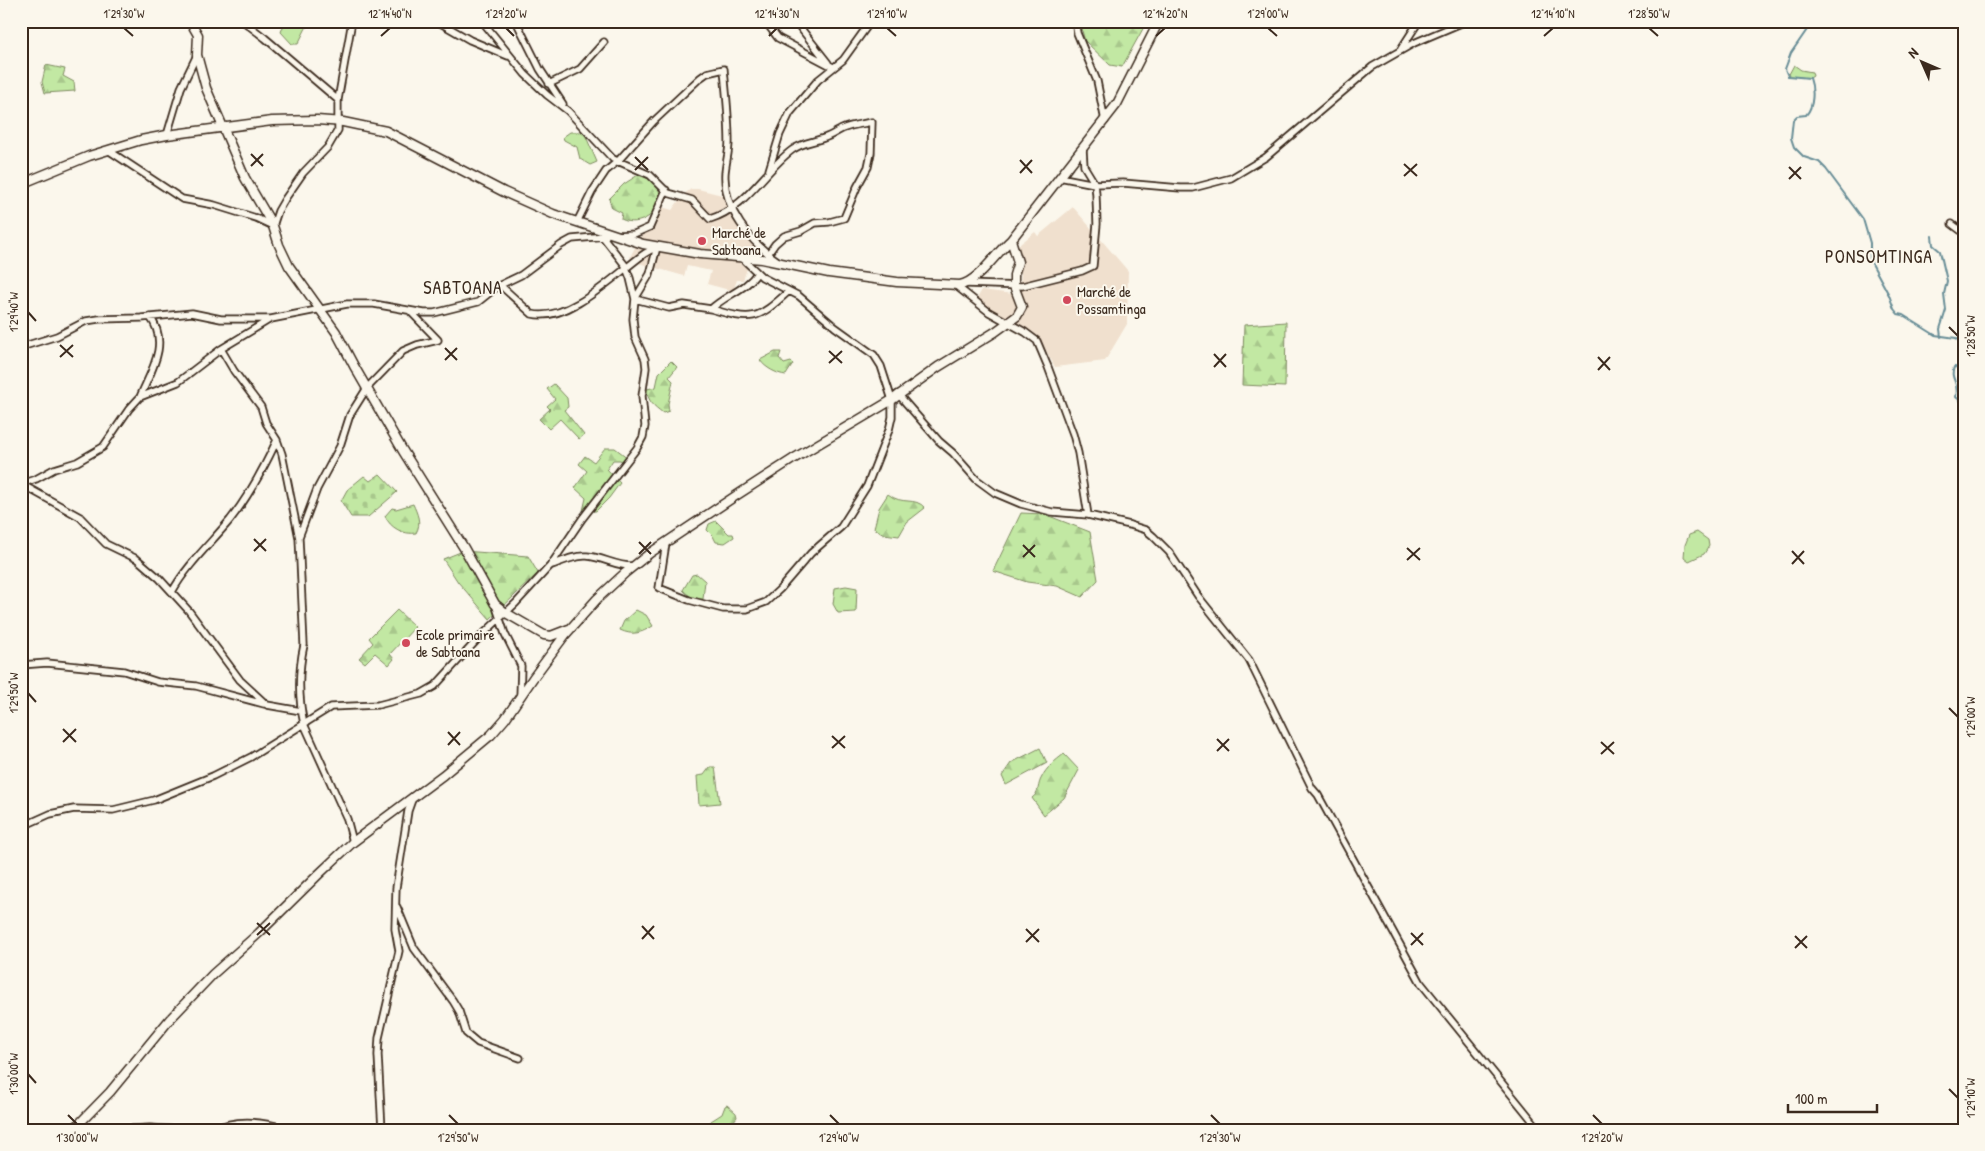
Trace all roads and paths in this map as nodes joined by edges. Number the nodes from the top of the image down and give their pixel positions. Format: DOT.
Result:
graph roads {
  1 [pos="190,21"];
  2 [pos="243,21"];
  3 [pos="352,21"];
  4 [pos="437,21"];
  5 [pos="482,21"];
  6 [pos="516,21"];
  7 [pos="766,21"];
  8 [pos="795,21"];
  9 [pos="871,21"];
  10 [pos="1075,21"];
  11 [pos="1159,21"];
  12 [pos="1419,21"];
  13 [pos="1466,21"];
  14 [pos="604,42"];
  15 [pos="1401,50"];
  16 [pos="196,55"];
  17 [pos="510,57"];
  18 [pos="833,67"];
  19 [pos="549,84"];
  20 [pos="338,100"];
  21 [pos="568,111"];
  22 [pos="338,121"];
  23 [pos="1105,121"];
  24 [pos="222,127"];
  25 [pos="166,135"];
  26 [pos="1083,149"];
  27 [pos="108,150"];
  28 [pos="618,162"];
  29 [pos="769,170"];
  30 [pos="1059,177"];
  31 [pos="21,184"];
  32 [pos="1095,184"];
  33 [pos="666,190"];
  34 [pos="732,207"];
  35 [pos="577,222"];
  36 [pos="1952,224"];
  37 [pos="273,226"];
  38 [pos="1964,233"];
  39 [pos="613,235"];
  40 [pos="603,237"];
  41 [pos="1011,240"];
  42 [pos="657,246"];
  43 [pos="768,254"];
  44 [pos="739,256"];
  45 [pos="780,262"];
  46 [pos="627,269"];
  47 [pos="757,273"];
  48 [pos="967,284"];
  49 [pos="500,285"];
  50 [pos="955,285"];
  51 [pos="1014,286"];
  52 [pos="789,291"];
  53 [pos="635,299"];
  54 [pos="711,308"];
  55 [pos="320,310"];
  56 [pos="410,311"];
  57 [pos="150,317"];
  58 [pos="271,319"];
  59 [pos="1008,323"];
  60 [pos="21,347"];
  61 [pos="221,349"];
  62 [pos="367,388"];
  63 [pos="898,394"];
  64 [pos="140,397"];
  65 [pos="892,400"];
  66 [pos="277,440"];
  67 [pos="1088,515"];
  68 [pos="299,538"];
  69 [pos="666,543"];
  70 [pos="550,566"];
  71 [pos="634,566"];
  72 [pos="172,592"];
  73 [pos="503,616"];
  74 [pos="572,627"];
  75 [pos="21,665"];
  76 [pos="519,698"];
  77 [pos="267,705"];
  78 [pos="301,711"];
  79 [pos="304,724"];
  80 [pos="413,797"];
  81 [pos="21,827"];
  82 [pos="353,842"];
  83 [pos="396,903"];
  84 [pos="520,1058"];
  85 [pos="73,1130"];
  86 [pos="109,1130"];
  87 [pos="181,1130"];
  88 [pos="213,1130"];
  89 [pos="293,1130"];
  90 [pos="382,1130"];
  91 [pos="1540,1130"];
  1 -- 16 [label="street"];
  2 -- 20 [label="street"];
  3 -- 20 [label="street"];
  4 -- 17 [label="street"];
  5 -- 17 [label="street"];
  6 -- 19 [label="street"];
  7 -- 18 [label="street"];
  8 -- 18 [label="street"];
  9 -- 18 [label="street"];
  10 -- 23 [label="street"];
  11 -- 23 [label="street"];
  12 -- 15 [label="street"];
  13 -- 15 [label="street"];
  14 -- 19 [label="street"];
  15 -- 32 [label="street"];
  16 -- 24 [label="street"];
  16 -- 25 [label="street"];
  17 -- 21 [label="street"];
  18 -- 29 [label="street"];
  19 -- 21 [label="street"];
  20 -- 22 [label="street"];
  21 -- 28 [label="street"];
  22 -- 24 [label="street"];
  22 -- 35 [label="street"];
  22 -- 37 [label="street"];
  23 -- 26 [label="street"];
  24 -- 25 [label="street"];
  24 -- 37 [label="street"];
  25 -- 27 [label="street"];
  26 -- 30 [label="street"];
  26 -- 32 [label="street"];
  27 -- 31 [label="street"];
  27 -- 37 [label="street"];
  28 -- 33 [label="street"];
  28 -- 34 [label="street"];
  28 -- 35 [label="street"];
  29 -- 34 [label="street"];
  29 -- 43 [label="street"];
  30 -- 32 [label="street"];
  30 -- 41 [label="street"];
  32 -- 51 [label="street"];
  33 -- 34 [label="street"];
  33 -- 39 [label="street"];
  34 -- 43 [label="street"];
  35 -- 39 [label="street"];
  36 -- 38 [label="street"];
  37 -- 55 [label="street"];
  39 -- 40 [label="street"];
  39 -- 42 [label="street"];
  40 -- 46 [label="street"];
  40 -- 49 [label="street"];
  41 -- 48 [label="street"];
  41 -- 51 [label="street"];
  42 -- 44 [label="street"];
  42 -- 46 [label="street"];
  42 -- 53 [label="street"];
  43 -- 45 [label="street"];
  44 -- 45 [label="street"];
  44 -- 47 [label="street"];
  45 -- 50 [label="street"];
  46 -- 49 [label="street"];
  46 -- 53 [label="street"];
  47 -- 52 [label="street"];
  47 -- 54 [label="street"];
  48 -- 50 [label="street"];
  48 -- 51 [label="street"];
  49 -- 56 [label="street"];
  50 -- 59 [label="street"];
  51 -- 59 [label="street"];
  52 -- 54 [label="street"];
  52 -- 65 [label="street"];
  53 -- 54 [label="street"];
  53 -- 70 [label="street"];
  55 -- 56 [label="street"];
  55 -- 58 [label="street"];
  55 -- 62 [label="street"];
  56 -- 62 [label="street"];
  57 -- 58 [label="street"];
  57 -- 60 [label="street"];
  57 -- 64 [label="street"];
  58 -- 61 [label="street"];
  59 -- 63 [label="street"];
  59 -- 67 [label="street"];
  61 -- 64 [label="street"];
  61 -- 66 [label="street"];
  62 -- 68 [label="street"];
  62 -- 73 [label="street"];
  63 -- 65 [label="street"];
  63 -- 67 [label="street"];
  64 -- 72 [label="street"];
  65 -- 69 [label="street"];
  65 -- 69 [label="street"];
  66 -- 68 [label="street"];
  66 -- 72 [label="street"];
  67 -- 91 [label="street"];
  68 -- 78 [label="street"];
  69 -- 71 [label="street"];
  70 -- 71 [label="street"];
  70 -- 73 [label="street"];
  71 -- 74 [label="street"];
  72 -- 77 [label="street"];
  73 -- 74 [label="street"];
  73 -- 76 [label="street"];
  73 -- 79 [label="street"];
  74 -- 76 [label="street"];
  75 -- 77 [label="street"];
  76 -- 80 [label="street"];
  77 -- 78 [label="street"];
  78 -- 79 [label="street"];
  79 -- 81 [label="street"];
  79 -- 82 [label="street"];
  80 -- 82 [label="street"];
  80 -- 83 [label="street"];
  82 -- 85 [label="street"];
  83 -- 84 [label="street"];
  83 -- 90 [label="street"];
  86 -- 87 [label="street"];
  88 -- 89 [label="street"];
}
